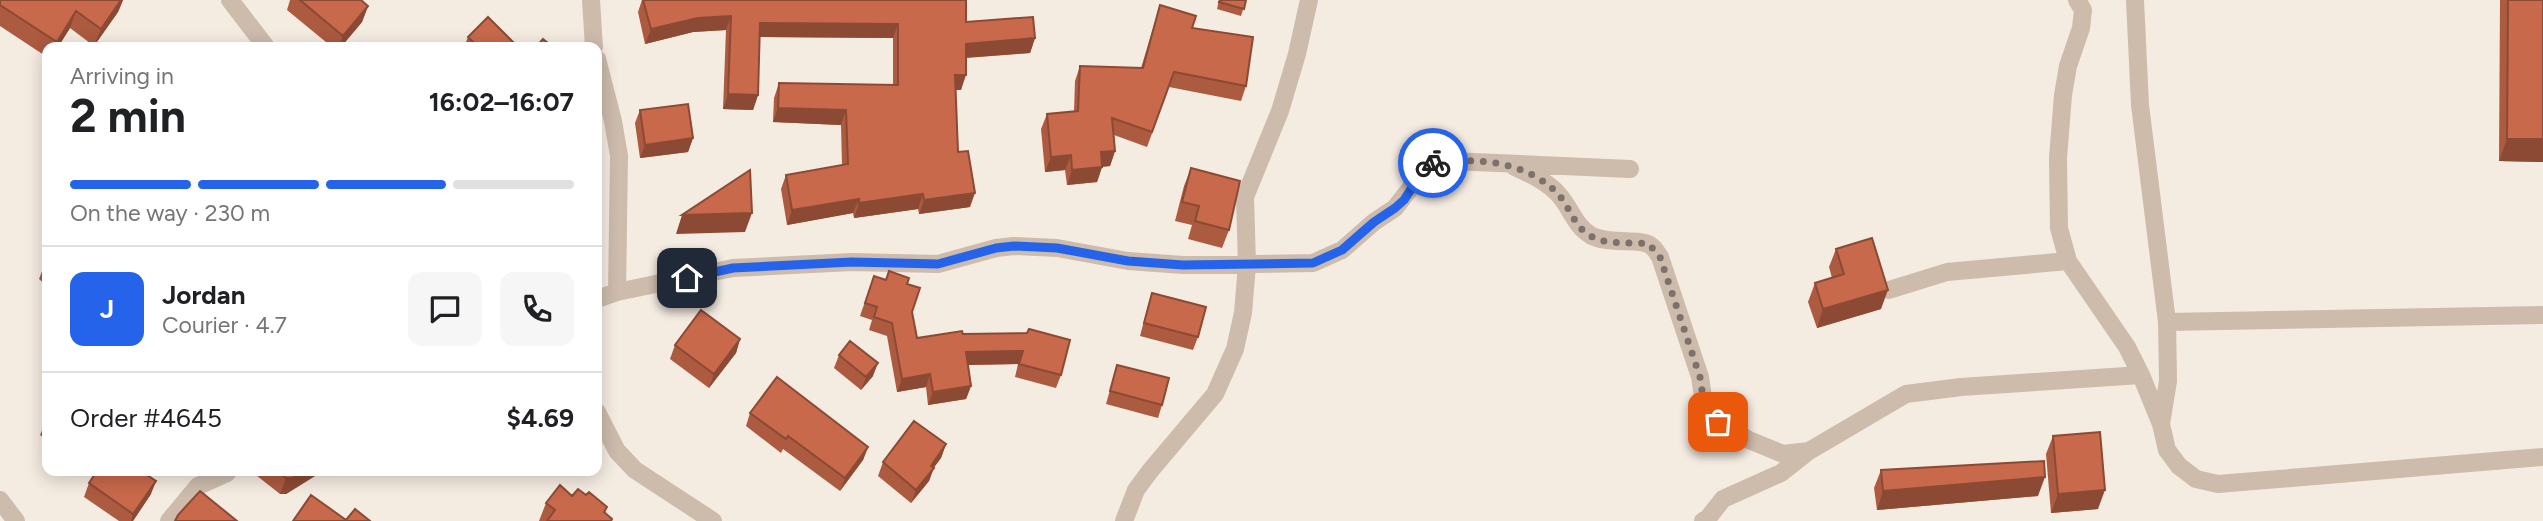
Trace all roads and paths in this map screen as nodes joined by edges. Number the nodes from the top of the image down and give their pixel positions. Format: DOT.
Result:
graph roads {
  1 [pos="230,0"];
  2 [pos="591,0"];
  3 [pos="1309,0"];
  4 [pos="2077,0"];
  5 [pos="2135,0"];
  6 [pos="262,42"];
  7 [pos="594,42"];
  8 [pos="602,79"];
  9 [pos="1509,164"];
  10 [pos="1630,169"];
  11 [pos="2068,261"];
  12 [pos="1247,265"];
  13 [pos="1889,290"];
  14 [pos="617,292"];
  15 [pos="602,297"];
  16 [pos="2543,315"];
  17 [pos="2167,322"];
  18 [pos="2141,375"];
  19 [pos="602,422"];
  20 [pos="2161,424"];
  21 [pos="1809,451"];
  22 [pos="2543,457"];
  23 [pos="220,476"];
  24 [pos="0,500"];
  25 [pos="16,521"];
  26 [pos="169,521"];
  27 [pos="713,521"];
  28 [pos="1124,521"];
  29 [pos="1703,521"];
  1 -- 6 [label="street"];
  2 -- 7 [label="street"];
  3 -- 12 [label="street"];
  4 -- 11 [label="street"];
  5 -- 17 [label="street"];
  8 -- 14 [label="street"];
  9 -- 10 [label="street"];
  9 -- 12 [label="street"];
  9 -- 21 [label="street"];
  11 -- 13 [label="street"];
  11 -- 18 [label="street"];
  12 -- 14 [label="street"];
  12 -- 28 [label="street"];
  14 -- 15 [label="street"];
  16 -- 17 [label="street"];
  17 -- 20 [label="street"];
  18 -- 20 [label="street"];
  18 -- 21 [label="street"];
  19 -- 27 [label="street"];
  20 -- 22 [label="street"];
  21 -- 29 [label="street"];
  23 -- 26 [label="street"];
  24 -- 25 [label="street"];
}
